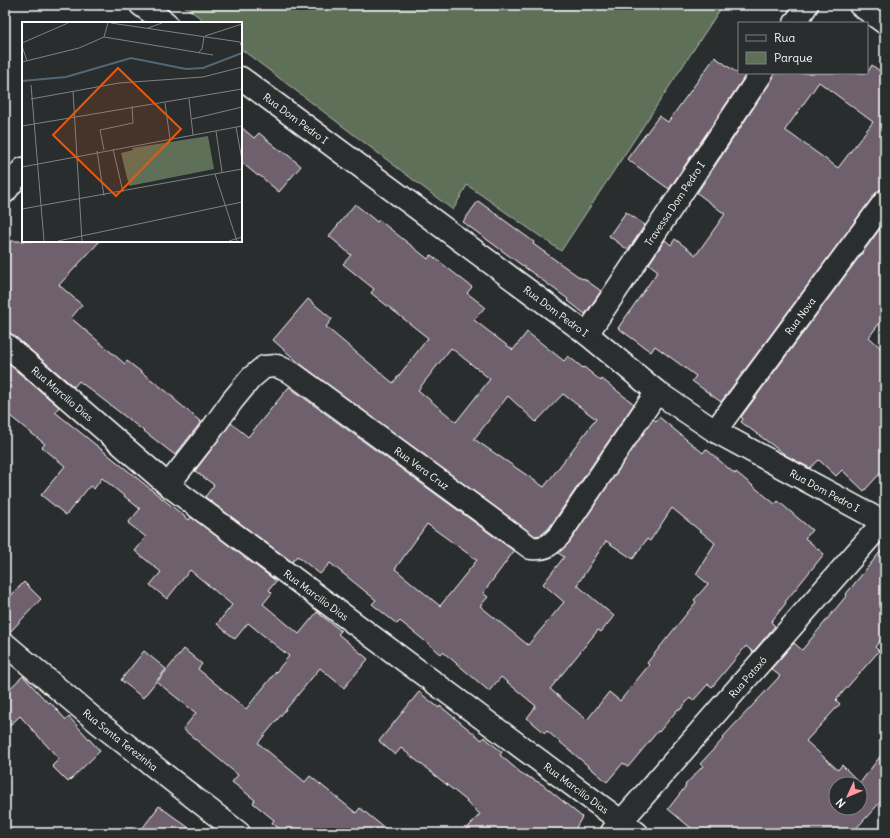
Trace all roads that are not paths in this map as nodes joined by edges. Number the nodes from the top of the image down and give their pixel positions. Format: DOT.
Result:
graph roads {
  1 [pos="808,5"];
  2 [pos="860,5"];
  3 [pos="142,13"];
  4 [pos="164,22"];
  5 [pos="796,22"];
  6 [pos="885,23"];
  7 [pos="761,74"];
  8 [pos="242,79"];
  9 [pos="22,170"];
  10 [pos="5,192"];
  11 [pos="885,201"];
  12 [pos="587,334"];
  13 [pos="5,344"];
  14 [pos="657,392"];
  15 [pos="715,431"];
  16 [pos="168,485"];
  17 [pos="885,522"];
  18 [pos="5,644"];
  19 [pos="623,829"];
  20 [pos="239,833"];
  1 -- 5 [label="street"];
  2 -- 6 [label="street"];
  3 -- 4 [label="street"];
  7 -- 12 [label="street, Travessa Dom Pedro I"];
  8 -- 12 [label="street, Rua Dom Pedro I"];
  9 -- 10 [label="street"];
  11 -- 15 [label="street, Rua Nova"];
  12 -- 14 [label="street, Rua Dom Pedro I"];
  13 -- 16 [label="street, Rua Marcilio Dias"];
  14 -- 15 [label="street, Rua Dom Pedro I"];
  14 -- 16 [label="street, Rua Vera Cruz"];
  15 -- 17 [label="street, Rua Dom Pedro I"];
  16 -- 19 [label="street, Rua Marcilio Dias"];
  17 -- 19 [label="street, Rua Pataxó"];
  18 -- 20 [label="street, Rua Santa Terezinha"];
}
